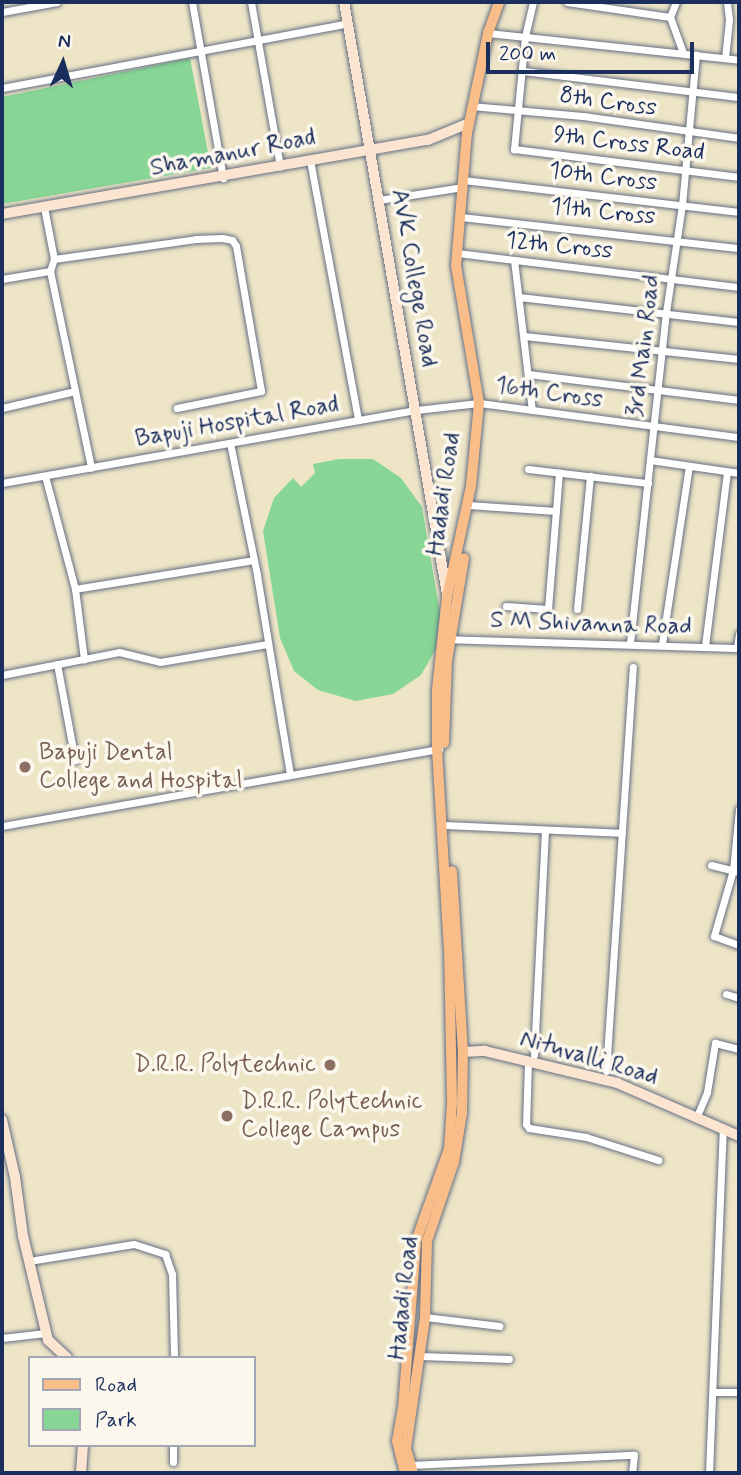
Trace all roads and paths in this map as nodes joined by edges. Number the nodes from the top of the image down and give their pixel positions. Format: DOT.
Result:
graph roads {
  1 [pos="57,2"];
  2 [pos="192,2"];
  3 [pos="251,2"];
  4 [pos="344,2"];
  5 [pos="499,2"];
  6 [pos="533,2"];
  7 [pos="567,2"];
  8 [pos="676,2"];
  9 [pos="727,2"];
  10 [pos="2,12"];
  11 [pos="670,17"];
  12 [pos="729,19"];
  13 [pos="739,20"];
  14 [pos="348,23"];
  15 [pos="488,33"];
  16 [pos="526,37"];
  17 [pos="258,40"];
  18 [pos="202,51"];
  19 [pos="683,53"];
  20 [pos="696,55"];
  21 [pos="725,58"];
  22 [pos="739,60"];
  23 [pos="523,71"];
  24 [pos="2,88"];
  25 [pos="693,92"];
  26 [pos="739,97"];
  27 [pos="471,106"];
  28 [pos="520,111"];
  29 [pos="469,123"];
  30 [pos="689,132"];
  31 [pos="739,138"];
  32 [pos="370,149"];
  33 [pos="310,160"];
  34 [pos="280,166"];
  35 [pos="684,170"];
  36 [pos="739,177"];
  37 [pos="223,178"];
  38 [pos="463,183"];
  39 [pos="379,200"];
  40 [pos="682,205"];
  41 [pos="44,207"];
  42 [pos="739,212"];
  43 [pos="2,214"];
  44 [pos="461,217"];
  45 [pos="677,240"];
  46 [pos="739,248"];
  47 [pos="457,253"];
  48 [pos="54,259"];
  49 [pos="513,261"];
  50 [pos="50,271"];
  51 [pos="671,278"];
  52 [pos="2,279"];
  53 [pos="739,287"];
  54 [pos="519,297"];
  55 [pos="666,312"];
  56 [pos="739,322"];
  57 [pos="524,336"];
  58 [pos="663,350"];
  59 [pos="739,359"];
  60 [pos="528,374"];
  61 [pos="75,391"];
  62 [pos="657,391"];
  63 [pos="739,400"];
  64 [pos="479,403"];
  65 [pos="2,408"];
  66 [pos="177,408"];
  67 [pos="416,410"];
  68 [pos="532,410"];
  69 [pos="358,420"];
  70 [pos="653,428"];
  71 [pos="739,437"];
  72 [pos="230,443"];
  73 [pos="650,460"];
  74 [pos="689,466"];
  75 [pos="91,468"];
  76 [pos="528,469"];
  77 [pos="727,471"];
  78 [pos="559,472"];
  79 [pos="739,473"];
  80 [pos="45,476"];
  81 [pos="590,476"];
  82 [pos="2,483"];
  83 [pos="648,483"];
  84 [pos="471,505"];
  85 [pos="556,511"];
  86 [pos="254,560"];
  87 [pos="442,563"];
  88 [pos="458,570"];
  89 [pos="75,589"];
  90 [pos="447,597"];
  91 [pos="506,606"];
  92 [pos="577,610"];
  93 [pos="739,634"];
  94 [pos="446,639"];
  95 [pos="268,643"];
  96 [pos="630,643"];
  97 [pos="662,644"];
  98 [pos="705,646"];
  99 [pos="738,648"];
  100 [pos="84,659"];
  101 [pos="57,664"];
  102 [pos="633,667"];
  103 [pos="2,675"];
  104 [pos="441,748"];
  105 [pos="75,760"];
  106 [pos="290,775"];
  107 [pos="739,809"];
  108 [pos="2,826"];
  109 [pos="446,826"];
  110 [pos="545,832"];
  111 [pos="622,833"];
  112 [pos="712,865"];
  113 [pos="736,871"];
  114 [pos="739,945"];
  115 [pos="726,994"];
  116 [pos="739,998"];
  117 [pos="456,1000"];
  118 [pos="739,1049"];
  119 [pos="463,1052"];
  120 [pos="531,1059"];
  121 [pos="606,1071"];
  122 [pos="697,1116"];
  123 [pos="2,1120"];
  124 [pos="723,1129"];
  125 [pos="3,1135"];
  126 [pos="739,1136"];
  127 [pos="658,1160"];
  128 [pos="29,1261"];
  129 [pos="425,1317"];
  130 [pos="499,1326"];
  131 [pos="46,1333"];
  132 [pos="2,1338"];
  133 [pos="65,1356"];
  134 [pos="174,1356"];
  135 [pos="420,1356"];
  136 [pos="509,1359"];
  137 [pos="713,1392"];
  138 [pos="739,1392"];
  139 [pos="83,1447"];
  140 [pos="173,1447"];
  141 [pos="173,1462"];
  142 [pos="409,1471"];
  143 [pos="81,1473"];
  144 [pos="632,1473"];
  145 [pos="709,1473"];
  1 -- 10 [label="street"];
  2 -- 18 [label="street"];
  3 -- 17 [label="street"];
  4 -- 14 [label="main road, AVK College Road"];
  5 -- 15 [label="main road, Hadadi Road"];
  6 -- 16 [label="street"];
  7 -- 11 [label="street"];
  8 -- 11 [label="street"];
  9 -- 12 [label="street"];
  11 -- 19 [label="street"];
  12 -- 13 [label="street"];
  12 -- 21 [label="street"];
  14 -- 17 [label="street"];
  14 -- 32 [label="main road, AVK College Road"];
  15 -- 16 [label="street"];
  15 -- 27 [label="main road, Hadadi Road"];
  16 -- 19 [label="street"];
  16 -- 23 [label="street"];
  17 -- 18 [label="street"];
  17 -- 34 [label="street"];
  18 -- 24 [label="street"];
  18 -- 37 [label="street"];
  19 -- 20 [label="street"];
  20 -- 21 [label="street"];
  20 -- 25 [label="street, 3rd Main Road"];
  21 -- 22 [label="street"];
  23 -- 25 [label="street"];
  23 -- 28 [label="street"];
  25 -- 26 [label="street"];
  25 -- 30 [label="street, 3rd Main Road"];
  27 -- 28 [label="street, 8th Cross"];
  27 -- 29 [label="main road, Hadadi Road"];
  28 -- 30 [label="street, 8th Cross"];
  28 -- 35 [label="street, 9th Cross Road"];
  29 -- 32 [label="main road, Shamanur Road"];
  29 -- 38 [label="main road, Hadadi Road"];
  30 -- 31 [label="street, 8th Cross"];
  30 -- 35 [label="street, 3rd Main Road"];
  32 -- 33 [label="main road, Shamanur Road"];
  32 -- 39 [label="main road, AVK College Road"];
  33 -- 34 [label="main road, Shamanur Road"];
  33 -- 69 [label="street"];
  34 -- 37 [label="main road, Shamanur Road"];
  35 -- 36 [label="street, 9th Cross Road"];
  35 -- 40 [label="street, 3rd Main Road"];
  37 -- 41 [label="main road, Shamanur Road"];
  38 -- 39 [label="street, 10th Cross"];
  38 -- 40 [label="street, 10th Cross"];
  38 -- 44 [label="main road, Hadadi Road"];
  39 -- 67 [label="main road, AVK College Road"];
  40 -- 42 [label="street, 10th Cross"];
  40 -- 45 [label="street, 3rd Main Road"];
  41 -- 43 [label="main road, Shamanur Road"];
  41 -- 48 [label="street"];
  44 -- 45 [label="street, 11th Cross"];
  44 -- 47 [label="main road, Hadadi Road"];
  45 -- 46 [label="street, 11th Cross"];
  45 -- 51 [label="street, 3rd Main Road"];
  47 -- 49 [label="street, 12th Cross"];
  47 -- 64 [label="main road, Hadadi Road"];
  48 -- 50 [label="street"];
  48 -- 66 [label="street"];
  49 -- 51 [label="street, 12th Cross"];
  49 -- 54 [label="street"];
  50 -- 52 [label="street"];
  50 -- 61 [label="street"];
  51 -- 53 [label="street, 12th Cross"];
  51 -- 55 [label="street, 3rd Main Road"];
  54 -- 55 [label="street"];
  54 -- 57 [label="street"];
  55 -- 56 [label="street"];
  55 -- 58 [label="street, 3rd Main Road"];
  57 -- 58 [label="street"];
  57 -- 60 [label="street"];
  58 -- 59 [label="street"];
  58 -- 62 [label="street, 3rd Main Road"];
  60 -- 62 [label="street"];
  60 -- 68 [label="street"];
  61 -- 65 [label="street"];
  61 -- 75 [label="street"];
  62 -- 63 [label="street"];
  62 -- 70 [label="street, 3rd Main Road"];
  64 -- 67 [label="street, Bapuji Hospital Road"];
  64 -- 68 [label="street, 16th Cross"];
  64 -- 84 [label="main road, Hadadi Road"];
  67 -- 69 [label="street, Bapuji Hospital Road"];
  67 -- 87 [label="main road, AVK College Road"];
  68 -- 70 [label="street, 16th Cross"];
  69 -- 72 [label="street, Bapuji Hospital Road"];
  70 -- 71 [label="street, 16th Cross"];
  70 -- 73 [label="street, 3rd Main Road"];
  72 -- 75 [label="street, Bapuji Hospital Road"];
  72 -- 86 [label="street"];
  73 -- 74 [label="street"];
  73 -- 83 [label="street, 3rd Main Road"];
  74 -- 77 [label="street"];
  74 -- 97 [label="street"];
  75 -- 80 [label="street, Bapuji Hospital Road"];
  76 -- 78 [label="street"];
  77 -- 79 [label="street"];
  77 -- 98 [label="street"];
  78 -- 81 [label="street"];
  78 -- 85 [label="street"];
  80 -- 82 [label="street, Bapuji Hospital Road"];
  80 -- 89 [label="street"];
  81 -- 83 [label="street"];
  81 -- 92 [label="street"];
  83 -- 96 [label="street, 3rd Main Road"];
  84 -- 85 [label="street"];
  84 -- 88 [label="main road, Hadadi Road"];
  85 -- 91 [label="street"];
  86 -- 89 [label="street"];
  86 -- 95 [label="street"];
  87 -- 88 [label="main road"];
  87 -- 90 [label="main road, AVK College Road"];
  88 -- 90 [label="main road, Hadadi Road"];
  88 -- 94 [label="main road"];
  89 -- 100 [label="street"];
  90 -- 94 [label="main road, Hadadi Road"];
  93 -- 99 [label="street"];
  94 -- 96 [label="street, S M Shivanna Road"];
  94 -- 104 [label="main road, Hadadi Road"];
  95 -- 100 [label="street"];
  95 -- 106 [label="street"];
  96 -- 97 [label="street, S M Shivanna Road"];
  97 -- 98 [label="street, S M Shivanna Road"];
  98 -- 99 [label="street, S M Shivanna Road"];
  100 -- 101 [label="street"];
  101 -- 103 [label="street"];
  101 -- 105 [label="street"];
  102 -- 111 [label="street"];
  104 -- 106 [label="street"];
  104 -- 109 [label="main road, Hadadi Road"];
  106 -- 108 [label="street"];
  107 -- 113 [label="street"];
  109 -- 110 [label="street"];
  109 -- 117 [label="main road, Hadadi Road"];
  110 -- 111 [label="street"];
  110 -- 120 [label="street"];
  111 -- 121 [label="street"];
  112 -- 113 [label="street"];
  113 -- 114 [label="street"];
  115 -- 116 [label="street"];
  117 -- 119 [label="main road, Hadadi Road"];
  117 -- 142 [label="main road"];
  118 -- 122 [label="street"];
  119 -- 120 [label="main road, Nituvalli Road"];
  119 -- 129 [label="main road, Hadadi Road"];
  120 -- 122 [label="main road, Nituvalli Road"];
  120 -- 127 [label="street"];
  122 -- 124 [label="main road, Nituvalli Road"];
  123 -- 125 [label="main road"];
  124 -- 126 [label="main road, Nituvalli Road"];
  124 -- 137 [label="street"];
  125 -- 128 [label="main road"];
  128 -- 131 [label="main road"];
  128 -- 134 [label="street"];
  129 -- 130 [label="street"];
  129 -- 135 [label="main road, Hadadi Road"];
  131 -- 132 [label="street"];
  131 -- 133 [label="main road"];
  135 -- 136 [label="street"];
  135 -- 142 [label="main road, Hadadi Road"];
  137 -- 138 [label="street"];
  137 -- 145 [label="street"];
  139 -- 143 [label="main road"];
  140 -- 141 [label="street"];
  142 -- 144 [label="street"];
}
